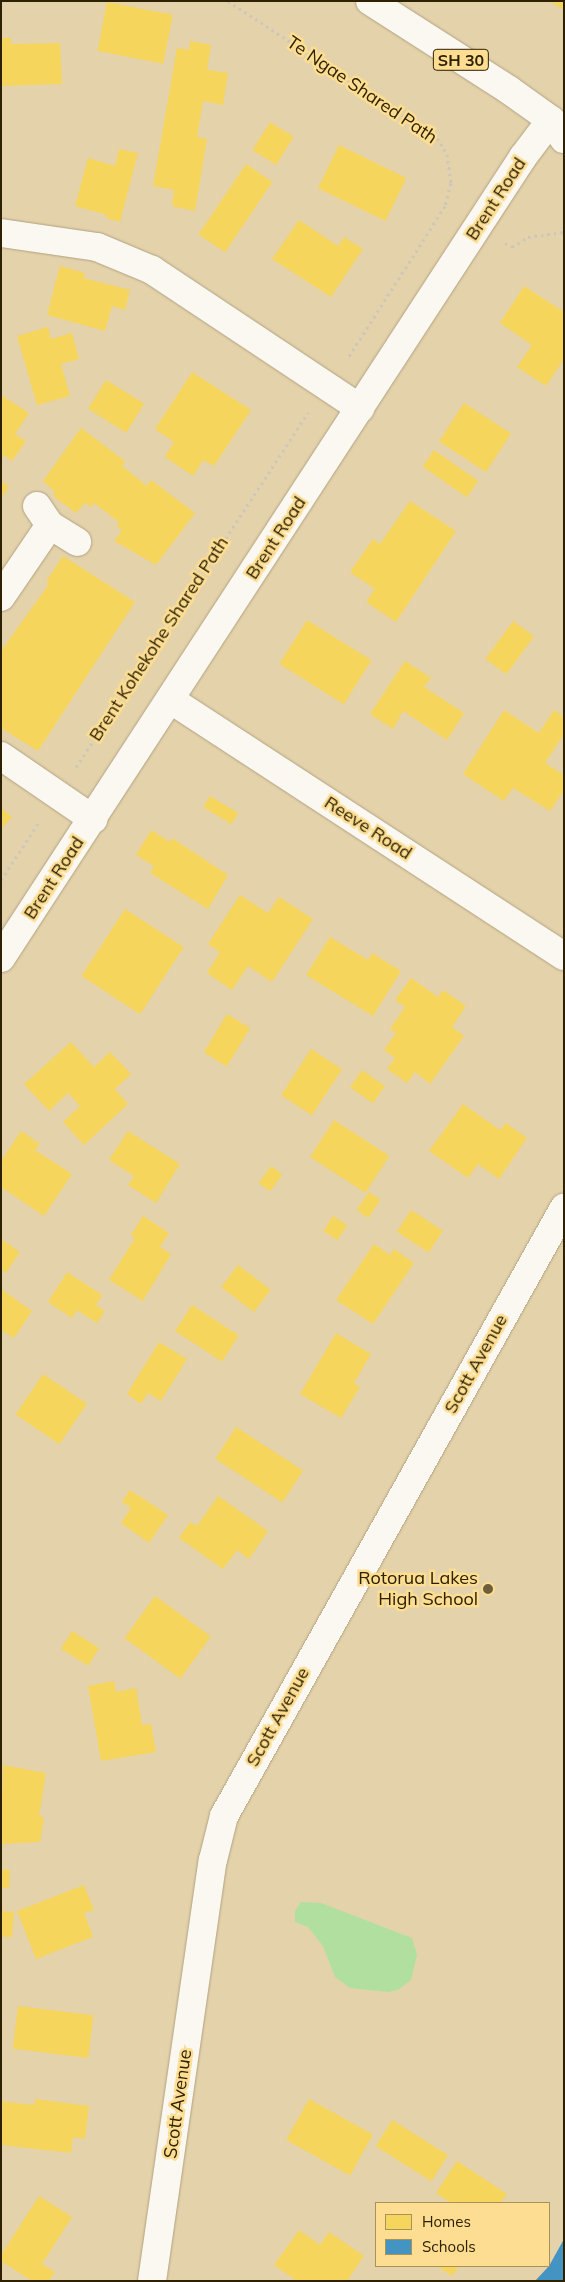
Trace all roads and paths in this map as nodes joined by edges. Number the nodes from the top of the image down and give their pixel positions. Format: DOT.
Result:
graph roads {
  1 [pos="228,1"];
  2 [pos="370,1"];
  3 [pos="560,127"];
  4 [pos="564,232"];
  5 [pos="1,233"];
  6 [pos="506,244"];
  7 [pos="342,362"];
  8 [pos="312,406"];
  9 [pos="360,408"];
  10 [pos="77,542"];
  11 [pos="1,597"];
  12 [pos="171,700"];
  13 [pos="1,756"];
  14 [pos="57,796"];
  15 [pos="93,819"];
  16 [pos="1,880"];
  17 [pos="564,956"];
  18 [pos="1,958"];
  19 [pos="564,1208"];
  20 [pos="152,2281"];
  1 -- 7 [label="path, Te Ngae Shared Path"];
  2 -- 3 [label="main road, SH 30"];
  3 -- 9 [label="main road, Brent Road"];
  4 -- 6 [label="path"];
  5 -- 9 [label="main road"];
  8 -- 14 [label="path, Brent Kohekohe Shared Path"];
  9 -- 12 [label="main road, Brent Road"];
  10 -- 11 [label="main road"];
  12 -- 15 [label="main road, Brent Road"];
  12 -- 17 [label="main road, Reeve Road"];
  13 -- 14 [label="main road"];
  14 -- 15 [label="main road"];
  14 -- 16 [label="path, Brent Kohekohe Shared Path"];
  15 -- 18 [label="main road, Brent Road"];
  19 -- 20 [label="main road, Scott Avenue"];
}
